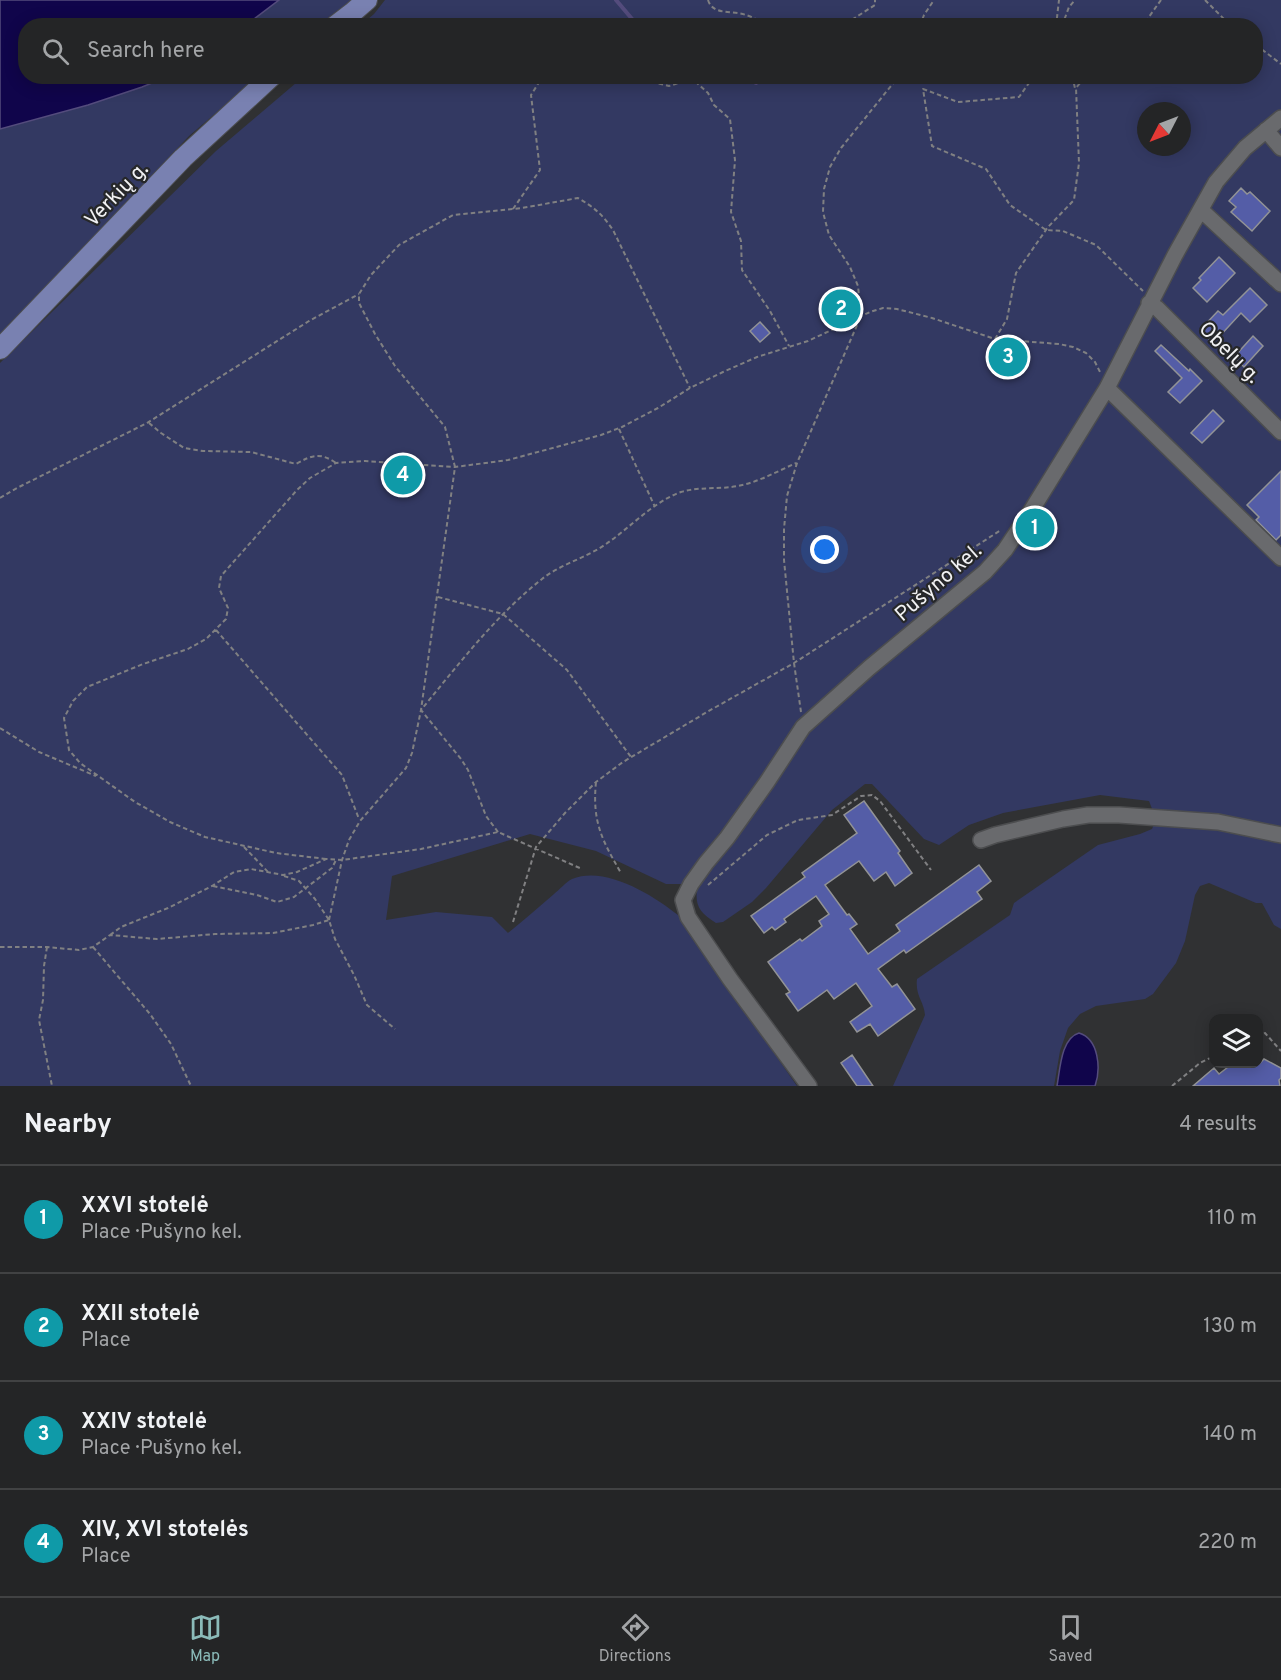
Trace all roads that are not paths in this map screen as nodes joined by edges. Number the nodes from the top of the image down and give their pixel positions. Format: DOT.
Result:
graph roads {
  1 [pos="367,0"];
  2 [pos="346,18"];
  3 [pos="263,84"];
  4 [pos="1281,118"];
  5 [pos="1266,130"];
  6 [pos="1281,148"];
  7 [pos="1201,210"];
  8 [pos="1281,284"];
  9 [pos="1150,301"];
  10 [pos="0,349"];
  11 [pos="1107,388"];
  12 [pos="1281,432"];
  13 [pos="1281,558"];
  14 [pos="1281,835"];
  15 [pos="981,840"];
  16 [pos="809,1086"];
  1 -- 2 [label="main road"];
  3 -- 10 [label="main road, Verkių g."];
  4 -- 5 [label="street, Pušyno kel."];
  5 -- 6 [label="street"];
  5 -- 7 [label="street, Pušyno kel."];
  7 -- 8 [label="street"];
  7 -- 9 [label="street, Pušyno kel."];
  9 -- 11 [label="street, Pušyno kel."];
  9 -- 12 [label="street, Obelų g."];
  11 -- 13 [label="street"];
  11 -- 16 [label="street, Pušyno kel."];
  14 -- 15 [label="street"];
}
